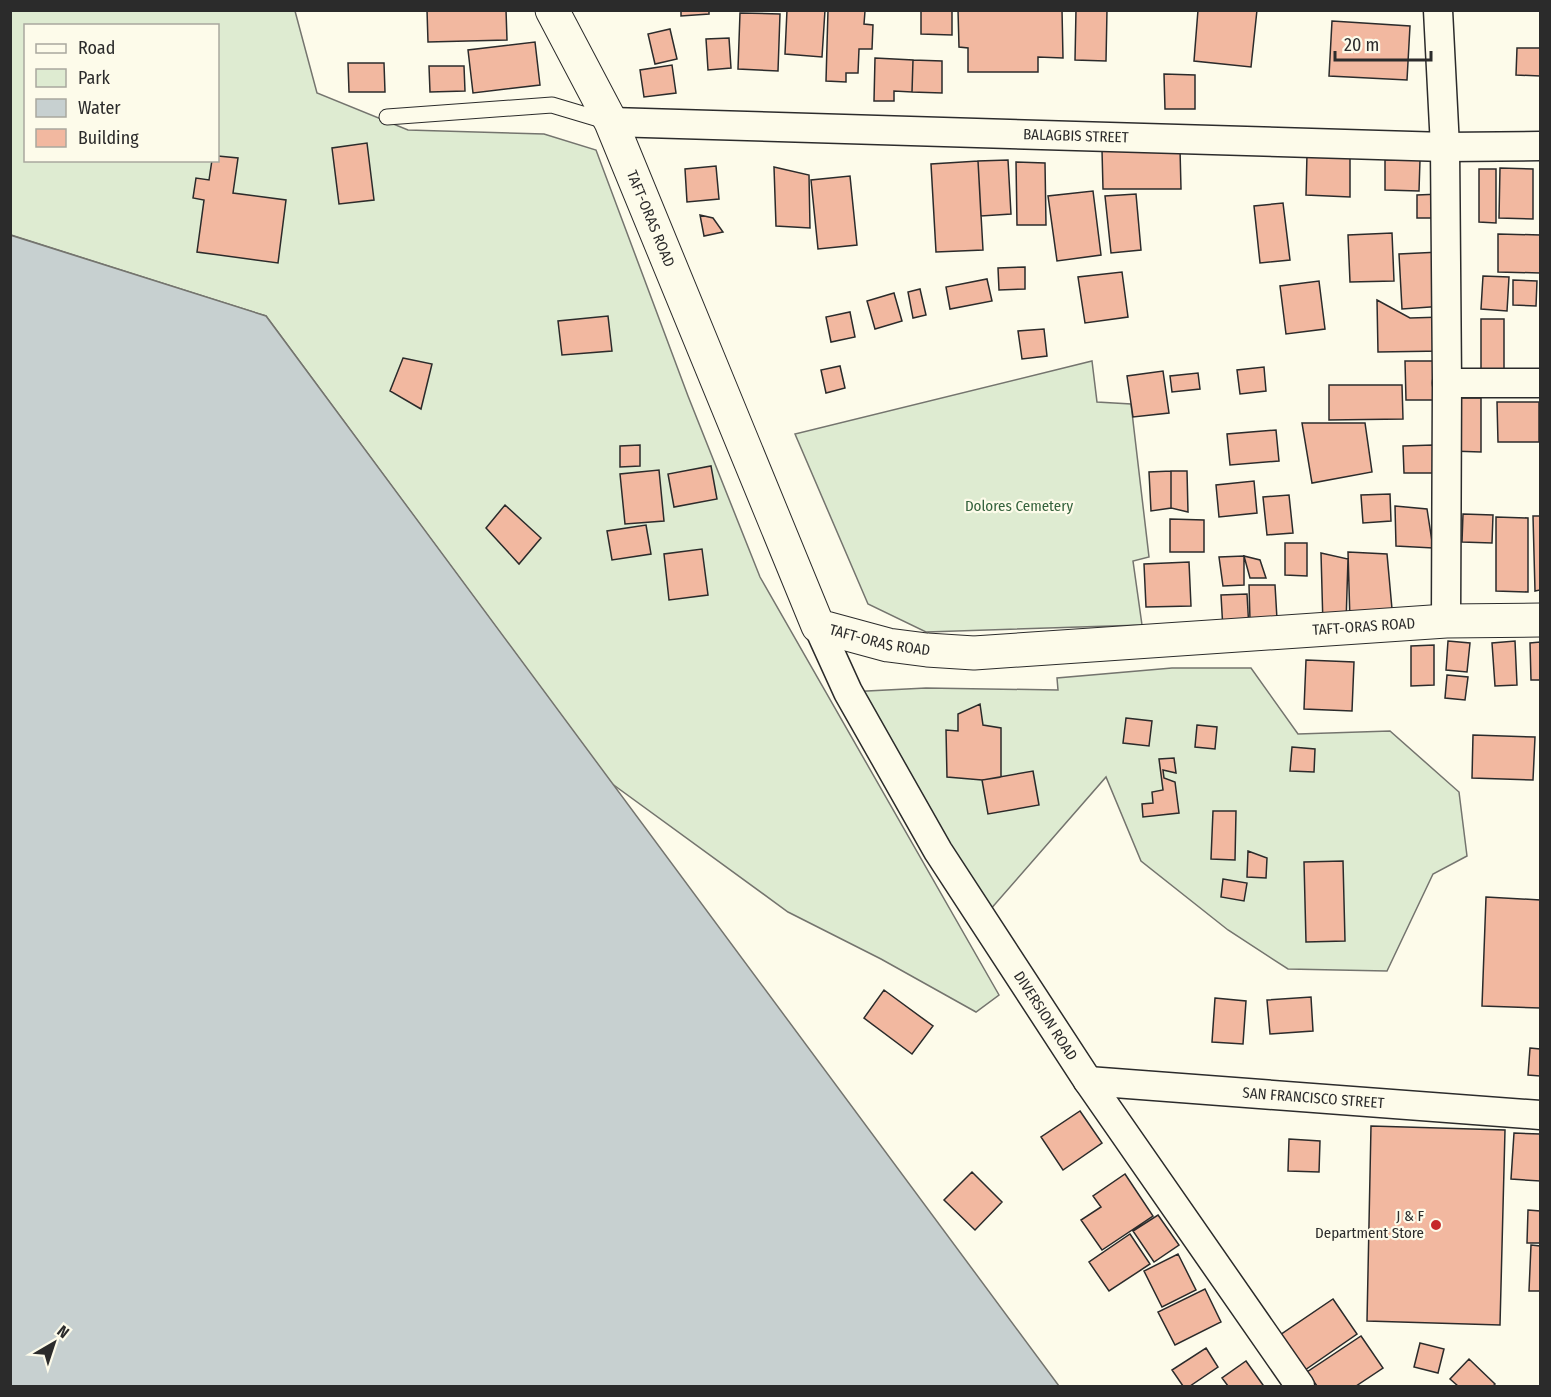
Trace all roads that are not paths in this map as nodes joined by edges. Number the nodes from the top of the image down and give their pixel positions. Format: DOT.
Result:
graph roads {
  1 [pos="552,10"];
  2 [pos="1438,10"];
  3 [pos="387,117"];
  4 [pos="612,123"];
  5 [pos="1540,146"];
  6 [pos="1445,147"];
  7 [pos="1447,383"];
  8 [pos="1540,383"];
  9 [pos="1540,620"];
  10 [pos="1446,621"];
  11 [pos="818,626"];
  12 [pos="1088,1081"];
  13 [pos="1540,1115"];
  14 [pos="1300,1386"];
  1 -- 4 [label="main road, TAFT-ORAS ROAD"];
  2 -- 6 [label="street"];
  3 -- 4 [label="lane"];
  4 -- 6 [label="street, BALAGBIS STREET"];
  4 -- 11 [label="main road, TAFT-ORAS ROAD"];
  5 -- 6 [label="street, BALAGBIS STREET"];
  6 -- 7 [label="street"];
  7 -- 8 [label="street"];
  7 -- 10 [label="street"];
  9 -- 10 [label="main road, TAFT-ORAS ROAD"];
  10 -- 11 [label="main road, TAFT-ORAS ROAD"];
  11 -- 12 [label="street, DIVERSION ROAD"];
  12 -- 13 [label="street, SAN FRANCISCO STREET"];
  12 -- 14 [label="street, DIVERSION ROAD"];
}
